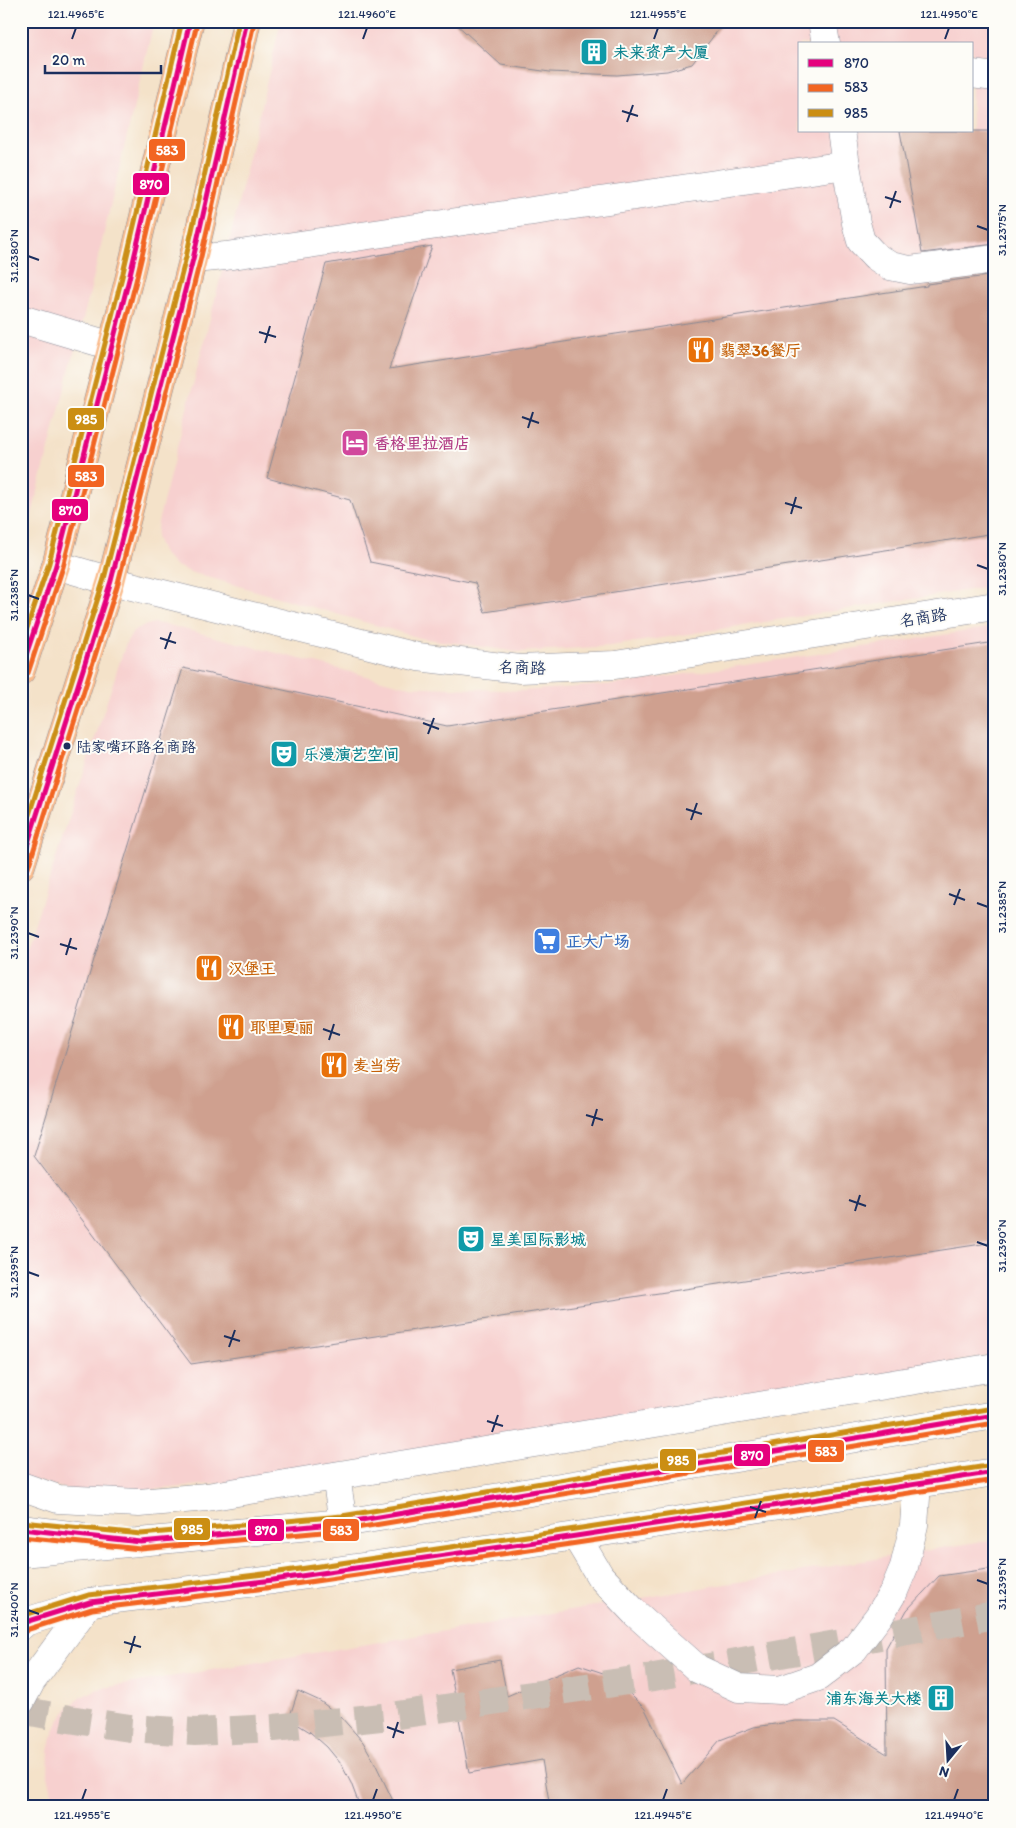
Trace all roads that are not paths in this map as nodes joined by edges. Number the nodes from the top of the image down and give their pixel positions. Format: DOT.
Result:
graph roads {
  1 [pos="190,21"];
  2 [pos="247,21"];
  3 [pos="822,21"];
  4 [pos="826,42"];
  5 [pos="974,74"];
  6 [pos="995,77"];
  7 [pos="841,132"];
  8 [pos="846,165"];
  9 [pos="193,259"];
  10 [pos="995,260"];
  11 [pos="21,319"];
  12 [pos="112,346"];
  13 [pos="56,565"];
  14 [pos="111,581"];
  15 [pos="995,606"];
  16 [pos="21,671"];
  17 [pos="21,866"];
  18 [pos="995,1367"];
  19 [pos="995,1415"];
  20 [pos="995,1472"];
  21 [pos="336,1476"];
  22 [pos="916,1484"];
  23 [pos="21,1486"];
  24 [pos="343,1523"];
  25 [pos="21,1529"];
  26 [pos="576,1536"];
  27 [pos="141,1542"];
  28 [pos="21,1553"];
  29 [pos="90,1602"];
  30 [pos="21,1626"];
  31 [pos="21,1701"];
  1 -- 12 [label="main road"];
  2 -- 9 [label="main road"];
  3 -- 4 [label="street"];
  5 -- 6 [label="street"];
  7 -- 8 [label="street"];
  8 -- 9 [label="street"];
  8 -- 10 [label="street"];
  9 -- 14 [label="main road"];
  11 -- 12 [label="street"];
  12 -- 13 [label="main road"];
  13 -- 14 [label="street, 名商路"];
  13 -- 16 [label="main road"];
  14 -- 15 [label="street, 名商路"];
  14 -- 17 [label="main road"];
  18 -- 21 [label="street"];
  19 -- 24 [label="street"];
  20 -- 22 [label="street"];
  21 -- 23 [label="street"];
  21 -- 24 [label="street"];
  22 -- 26 [label="street"];
  22 -- 26 [label="street"];
  24 -- 27 [label="street"];
  25 -- 27 [label="street"];
  26 -- 29 [label="street"];
  27 -- 28 [label="street"];
  29 -- 30 [label="street"];
  29 -- 31 [label="street"];
}
